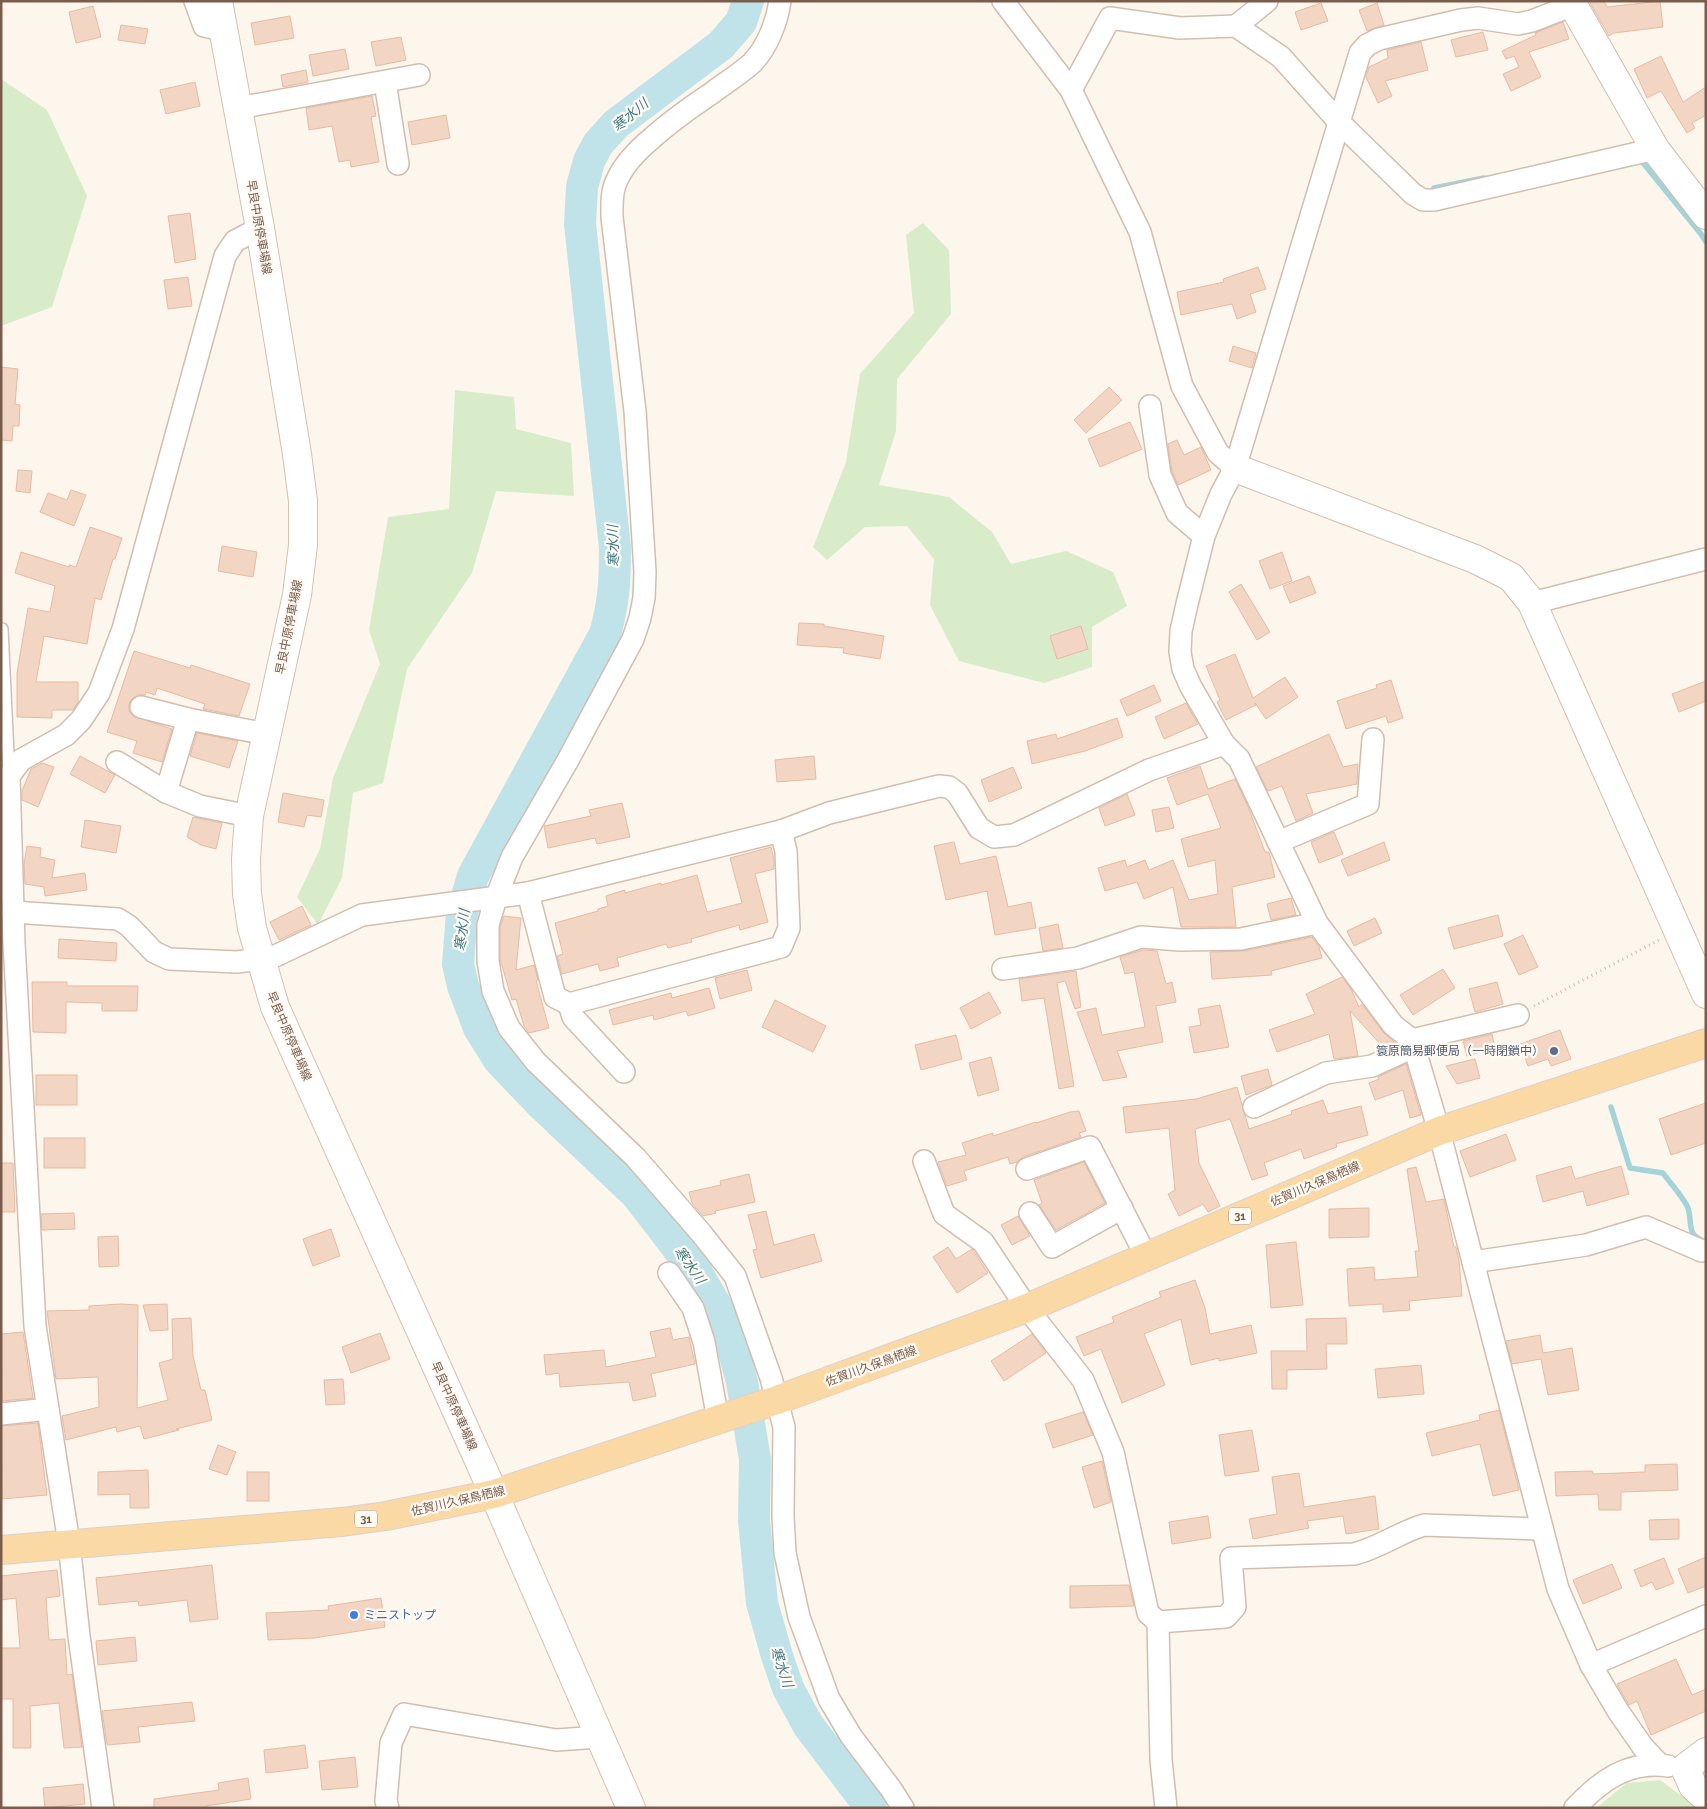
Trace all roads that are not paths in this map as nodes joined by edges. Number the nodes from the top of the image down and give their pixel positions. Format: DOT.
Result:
graph roads {
  1 [pos="195,1"];
  2 [pos="218,1"];
  3 [pos="780,1"];
  4 [pos="1003,1"];
  5 [pos="1267,1"];
  6 [pos="1572,3"];
  7 [pos="1236,26"];
  8 [pos="224,30"];
  9 [pos="419,75"];
  10 [pos="385,82"];
  11 [pos="1071,90"];
  12 [pos="238,108"];
  13 [pos="1339,122"];
  14 [pos="1655,149"];
  15 [pos="398,164"];
  16 [pos="1706,215"];
  17 [pos="260,228"];
  18 [pos="1150,406"];
  19 [pos="1235,468"];
  20 [pos="1204,536"];
  21 [pos="1706,559"];
  22 [pos="1532,603"];
  23 [pos="2,629"];
  24 [pos="141,707"];
  25 [pos="188,719"];
  26 [pos="267,734"];
  27 [pos="1373,739"];
  28 [pos="1224,744"];
  29 [pos="118,762"];
  30 [pos="9,776"];
  31 [pos="166,792"];
  32 [pos="249,816"];
  33 [pos="781,831"];
  34 [pos="1278,842"];
  35 [pos="528,893"];
  36 [pos="496,898"];
  37 [pos="13,912"];
  38 [pos="1318,923"];
  39 [pos="8,943"];
  40 [pos="260,960"];
  41 [pos="1003,969"];
  42 [pos="1706,994"];
  43 [pos="569,1004"];
  44 [pos="1518,1015"];
  45 [pos="1412,1040"];
  46 [pos="1706,1043"];
  47 [pos="624,1072"];
  48 [pos="1254,1107"];
  49 [pos="1439,1131"];
  50 [pos="924,1161"];
  51 [pos="1027,1169"];
  52 [pos="1122,1208"];
  53 [pos="1030,1213"];
  54 [pos="1706,1250"];
  55 [pos="1146,1256"];
  56 [pos="1473,1262"];
  57 [pos="669,1273"];
  58 [pos="1027,1308"];
  59 [pos="777,1400"];
  60 [pos="48,1409"];
  61 [pos="1,1414"];
  62 [pos="718,1420"];
  63 [pos="494,1494"];
  64 [pos="1542,1529"];
  65 [pos="69,1543"];
  66 [pos="1,1550"];
  67 [pos="1706,1616"];
  68 [pos="1158,1622"];
  69 [pos="1591,1665"];
  70 [pos="600,1736"];
  71 [pos="1695,1760"];
  72 [pos="1658,1764"];
  73 [pos="1706,1798"];
  74 [pos="103,1808"];
  75 [pos="388,1808"];
  76 [pos="631,1808"];
  77 [pos="903,1808"];
  78 [pos="1166,1808"];
  79 [pos="1575,1808"];
  1 -- 8 [label="street"];
  2 -- 8 [label="main road, 早良中原停車場線"];
  3 -- 36 [label="street"];
  4 -- 11 [label="street"];
  5 -- 7 [label="street"];
  6 -- 13 [label="street"];
  6 -- 14 [label="main road"];
  7 -- 11 [label="street"];
  7 -- 13 [label="street"];
  8 -- 12 [label="main road, 早良中原停車場線"];
  9 -- 10 [label="street"];
  10 -- 12 [label="street"];
  10 -- 15 [label="street"];
  11 -- 19 [label="street"];
  12 -- 17 [label="main road, 早良中原停車場線"];
  13 -- 14 [label="street"];
  13 -- 19 [label="street"];
  14 -- 16 [label="main road"];
  17 -- 26 [label="main road, 早良中原停車場線"];
  17 -- 30 [label="street"];
  18 -- 20 [label="street"];
  19 -- 20 [label="street"];
  19 -- 22 [label="main road"];
  20 -- 28 [label="street"];
  21 -- 22 [label="street"];
  22 -- 42 [label="main road"];
  23 -- 30 [label="lane"];
  24 -- 25 [label="street"];
  25 -- 26 [label="street"];
  25 -- 31 [label="street"];
  26 -- 32 [label="main road, 早良中原停車場線"];
  27 -- 34 [label="street"];
  28 -- 33 [label="street"];
  28 -- 34 [label="street"];
  29 -- 31 [label="street"];
  30 -- 37 [label="street"];
  31 -- 32 [label="street"];
  32 -- 40 [label="main road, 早良中原停車場線"];
  33 -- 35 [label="street"];
  33 -- 43 [label="street"];
  34 -- 38 [label="street"];
  35 -- 36 [label="street"];
  35 -- 43 [label="street"];
  36 -- 40 [label="street"];
  36 -- 59 [label="street"];
  37 -- 39 [label="street"];
  37 -- 40 [label="street"];
  38 -- 41 [label="street"];
  38 -- 45 [label="street"];
  39 -- 60 [label="street"];
  40 -- 63 [label="main road, 早良中原停車場線"];
  43 -- 47 [label="street"];
  44 -- 45 [label="street"];
  45 -- 48 [label="street"];
  45 -- 49 [label="street"];
  46 -- 49 [label="main road, 佐賀川久保鳥栖線 / 31"];
  49 -- 55 [label="main road, 佐賀川久保鳥栖線 / 31"];
  49 -- 56 [label="street"];
  50 -- 58 [label="street"];
  51 -- 52 [label="street"];
  52 -- 53 [label="street"];
  52 -- 55 [label="street"];
  54 -- 56 [label="street"];
  55 -- 58 [label="main road, 佐賀川久保鳥栖線 / 31"];
  56 -- 64 [label="street"];
  57 -- 62 [label="street"];
  58 -- 59 [label="main road, 佐賀川久保鳥栖線 / 31"];
  58 -- 68 [label="street"];
  59 -- 62 [label="main road, 佐賀川久保鳥栖線 / 31"];
  59 -- 77 [label="street"];
  60 -- 61 [label="street"];
  60 -- 65 [label="street"];
  62 -- 63 [label="main road, 佐賀川久保鳥栖線 / 31"];
  63 -- 65 [label="main road, 佐賀川久保鳥栖線 / 31"];
  63 -- 70 [label="main road, 早良中原停車場線"];
  64 -- 68 [label="street"];
  64 -- 69 [label="street"];
  65 -- 66 [label="main road, 佐賀川久保鳥栖線 / 31"];
  65 -- 74 [label="street"];
  67 -- 69 [label="street"];
  68 -- 78 [label="street"];
  69 -- 72 [label="street"];
  70 -- 75 [label="street"];
  70 -- 76 [label="main road, 早良中原停車場線"];
  71 -- 72 [label="street"];
  71 -- 73 [label="main road"];
  72 -- 79 [label="street"];
}
